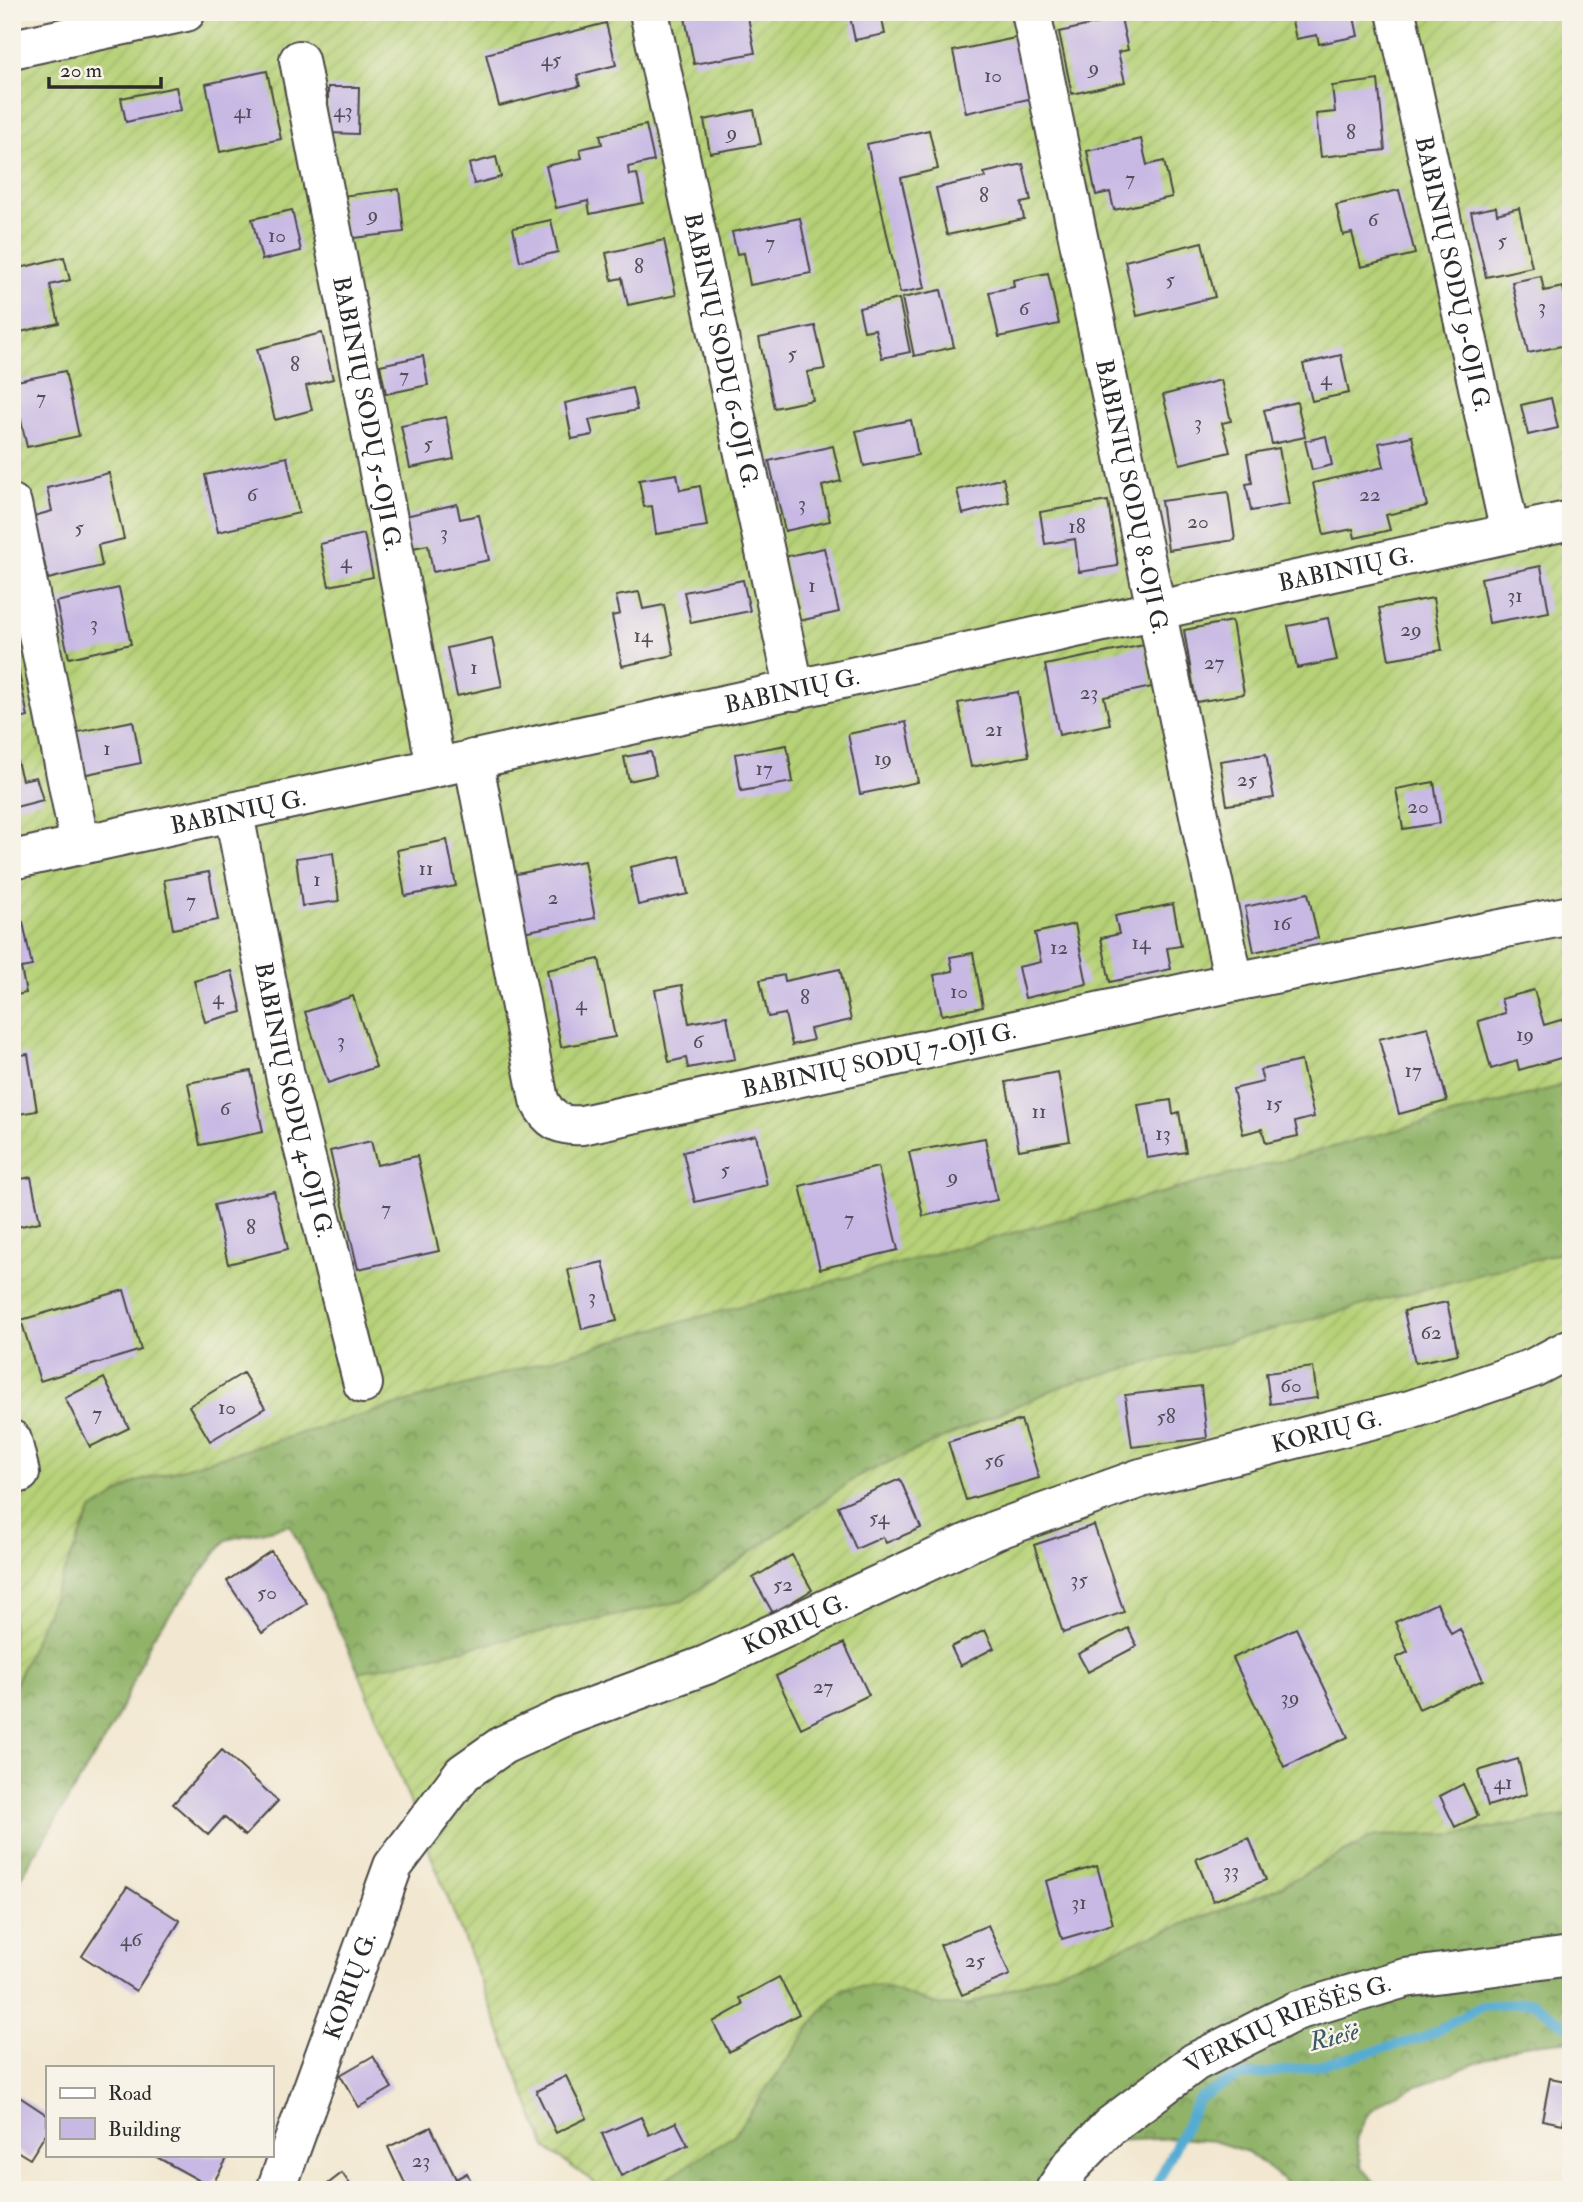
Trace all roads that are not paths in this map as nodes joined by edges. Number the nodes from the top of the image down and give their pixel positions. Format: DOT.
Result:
graph roads {
  1 [pos="186,12"];
  2 [pos="649,12"];
  3 [pos="1031,12"];
  4 [pos="1396,12"];
  5 [pos="143,17"];
  6 [pos="12,50"];
  7 [pos="299,60"];
  8 [pos="12,504"];
  9 [pos="1571,520"];
  10 [pos="1510,533"];
  11 [pos="1155,613"];
  12 [pos="795,691"];
  13 [pos="454,763"];
  14 [pos="234,814"];
  15 [pos="80,845"];
  16 [pos="12,860"];
  17 [pos="1571,915"];
  18 [pos="1234,982"];
  19 [pos="1571,1348"];
  20 [pos="363,1384"];
  21 [pos="1571,1956"];
  22 [pos="276,2190"];
  23 [pos="1055,2190"];
  1 -- 5 [label="street"];
  2 -- 12 [label="street, BABINIŲ SODŲ 6-OJI G."];
  3 -- 11 [label="street, BABINIŲ SODŲ 8-OJI G."];
  4 -- 10 [label="street, BABINIŲ SODŲ 9-OJI G."];
  5 -- 6 [label="street"];
  7 -- 13 [label="street, BABINIŲ SODŲ 5-OJI G."];
  8 -- 15 [label="street"];
  9 -- 10 [label="street, BABINIŲ G."];
  10 -- 11 [label="street, BABINIŲ G."];
  11 -- 12 [label="street, BABINIŲ G."];
  11 -- 18 [label="street, BABINIŲ SODŲ 8-OJI G."];
  12 -- 13 [label="street, BABINIŲ G."];
  13 -- 14 [label="street, BABINIŲ G."];
  13 -- 18 [label="street, BABINIŲ SODŲ 7-OJI G."];
  14 -- 15 [label="street, BABINIŲ G."];
  14 -- 20 [label="street, BABINIŲ SODŲ 4-OJI G."];
  15 -- 16 [label="street, BABINIŲ G."];
  17 -- 18 [label="street, BABINIŲ SODŲ 7-OJI G."];
  19 -- 22 [label="street, KORIŲ G."];
  21 -- 23 [label="street, VERKIŲ RIEŠĖS G."];
}
